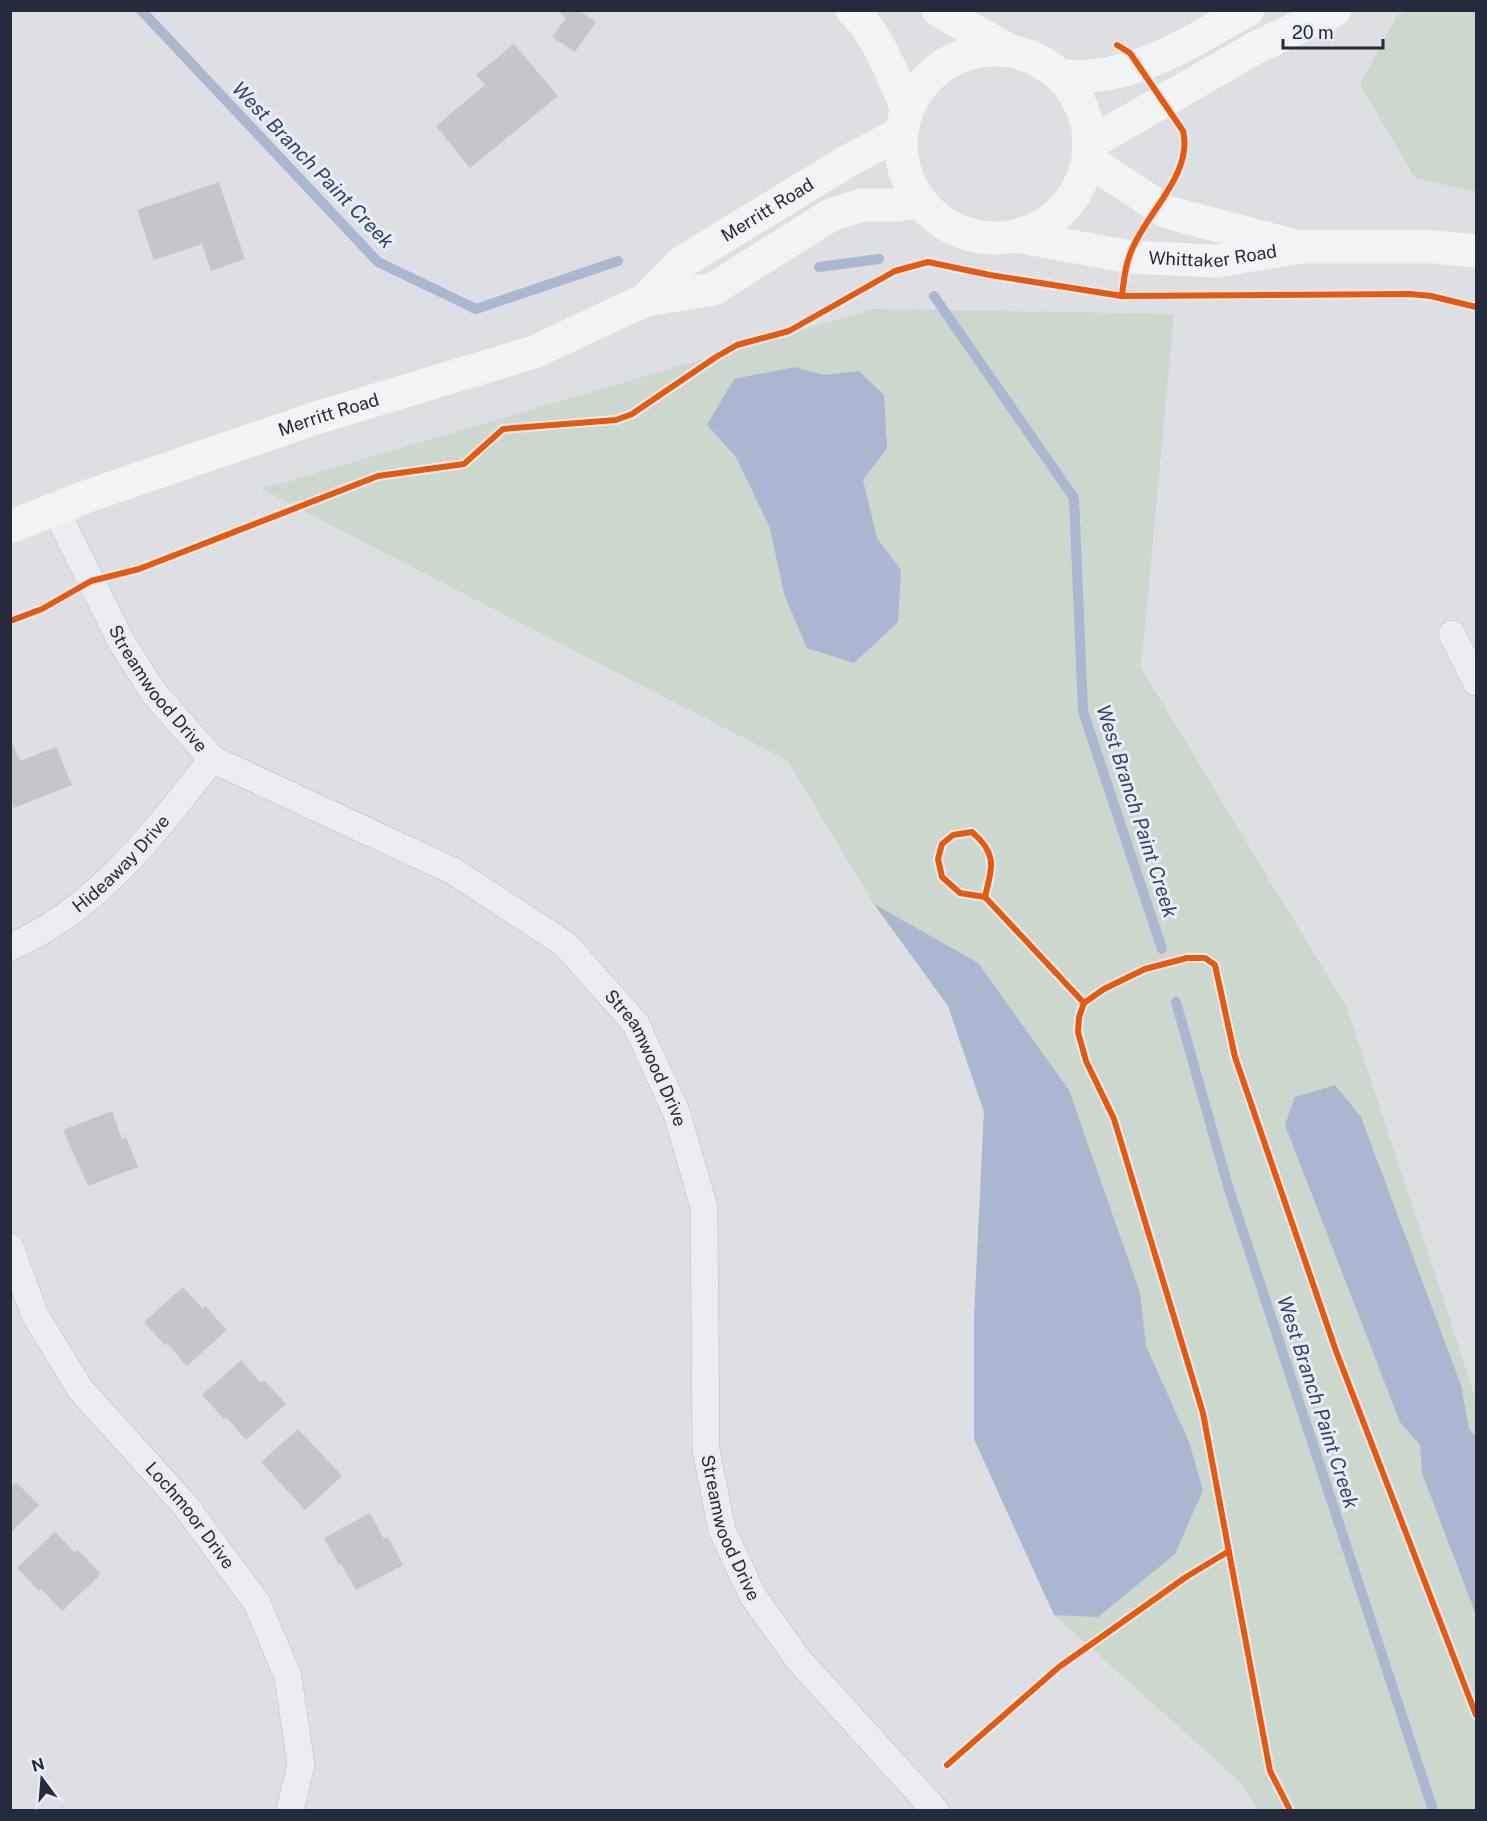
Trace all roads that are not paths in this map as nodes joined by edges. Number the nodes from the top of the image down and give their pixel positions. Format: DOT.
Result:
graph roads {
  1 [pos="852,10"];
  2 [pos="938,10"];
  3 [pos="1248,10"];
  4 [pos="1335,10"];
  5 [pos="1010,51"];
  6 [pos="1059,75"];
  7 [pos="904,122"];
  8 [pos="1089,152"];
  9 [pos="920,202"];
  10 [pos="1017,236"];
  11 [pos="1301,247"];
  12 [pos="1476,251"];
  13 [pos="645,300"];
  14 [pos="55,509"];
  15 [pos="10,527"];
  16 [pos="1452,634"];
  17 [pos="1476,682"];
  18 [pos="212,759"];
  19 [pos="10,947"];
  20 [pos="10,1247"];
  21 [pos="920,1806"];
  22 [pos="290,1810"];
  1 -- 7 [label="street"];
  2 -- 5 [label="street"];
  3 -- 6 [label="street"];
  4 -- 8 [label="street"];
  5 -- 6 [label="street"];
  5 -- 7 [label="street"];
  6 -- 8 [label="street"];
  7 -- 9 [label="street"];
  7 -- 13 [label="street, Merritt Road"];
  8 -- 10 [label="street"];
  8 -- 11 [label="street, Whittaker Road"];
  9 -- 10 [label="street"];
  9 -- 13 [label="street, Merritt Road"];
  10 -- 11 [label="street, Whittaker Road"];
  11 -- 12 [label="street, Whittaker Road"];
  13 -- 14 [label="street, Merritt Road"];
  14 -- 15 [label="street, Merritt Road"];
  14 -- 18 [label="street, Streamwood Drive"];
  16 -- 17 [label="street"];
  18 -- 19 [label="street, Hideaway Drive"];
  18 -- 21 [label="street, Streamwood Drive"];
  20 -- 22 [label="street, Lochmoor Drive"];
}
